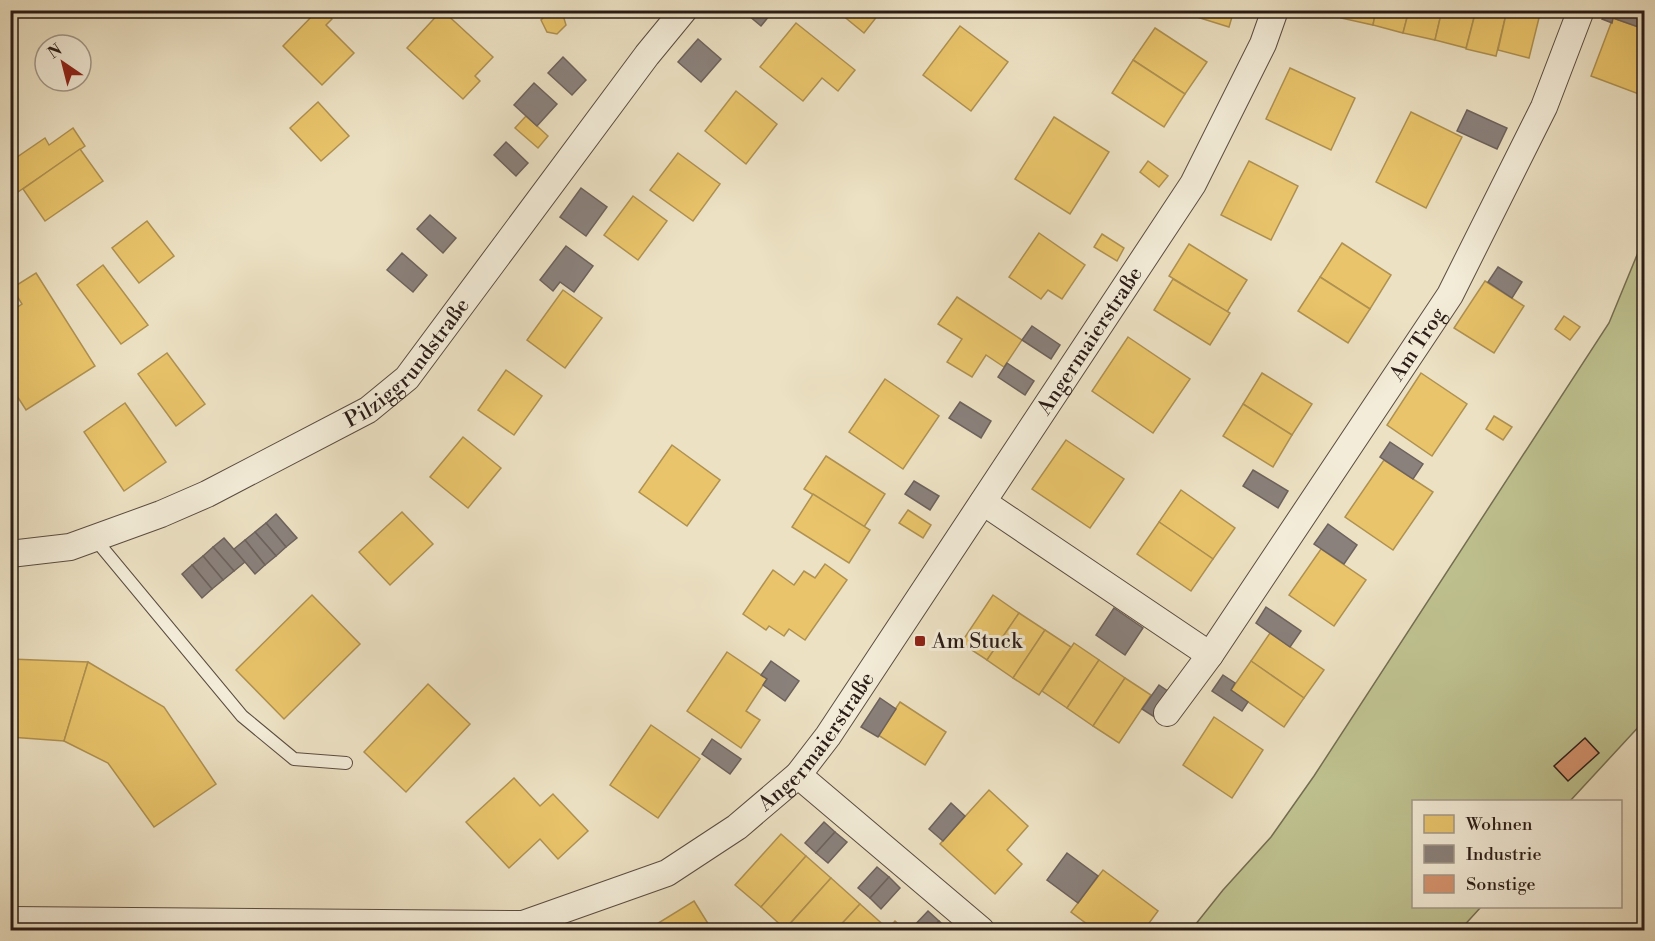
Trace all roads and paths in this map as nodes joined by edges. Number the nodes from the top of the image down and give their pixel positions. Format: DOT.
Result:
graph roads {
  1 [pos="684,10"];
  2 [pos="1275,10"];
  3 [pos="1581,10"];
  4 [pos="983,502"];
  5 [pos="95,539"];
  6 [pos="10,554"];
  7 [pos="1210,655"];
  8 [pos="1167,713"];
  9 [pos="346,763"];
  10 [pos="798,774"];
  11 [pos="10,920"];
  12 [pos="91,925"];
  13 [pos="385,927"];
  14 [pos="981,930"];
  1 -- 5 [label="street, Pilziggrundstraße"];
  2 -- 4 [label="street, Angermaierstraße"];
  3 -- 7 [label="street, Am Trog"];
  4 -- 7 [label="street"];
  4 -- 10 [label="street, Angermaierstraße"];
  5 -- 6 [label="street, Pilziggrundstraße"];
  5 -- 9 [label="lane"];
  7 -- 8 [label="street, Am Trog"];
  10 -- 13 [label="street, Angermaierstraße"];
  10 -- 14 [label="street"];
  11 -- 12 [label="street, Angermaierstraße"];
  12 -- 13 [label="street, Angermaierstraße"];
}
